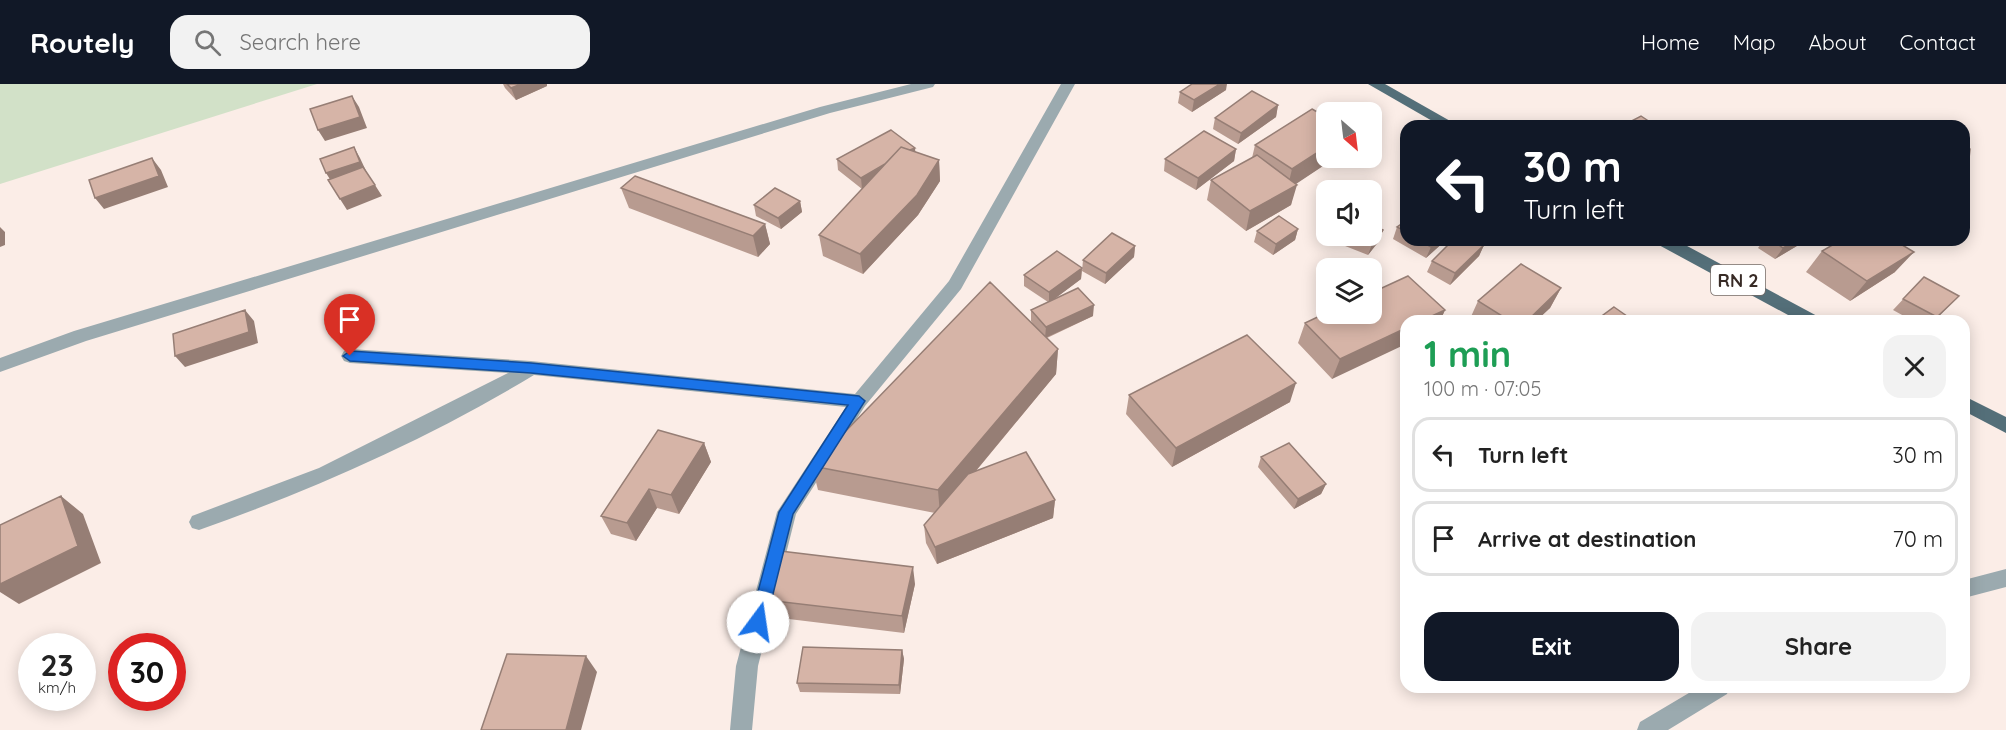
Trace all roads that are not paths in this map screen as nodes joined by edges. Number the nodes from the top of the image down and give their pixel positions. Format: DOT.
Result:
graph roads {
  1 [pos="928,84"];
  2 [pos="1068,84"];
  3 [pos="1375,84"];
  4 [pos="1441,120"];
  5 [pos="1674,246"];
  6 [pos="1802,315"];
  7 [pos="350,356"];
  8 [pos="0,365"];
  9 [pos="531,368"];
  10 [pos="859,401"];
  11 [pos="1970,406"];
  12 [pos="2006,426"];
  13 [pos="199,522"];
  14 [pos="2006,578"];
  15 [pos="1970,587"];
  16 [pos="1709,693"];
  17 [pos="741,730"];
  18 [pos="1648,730"];
  1 -- 8 [label="street"];
  2 -- 10 [label="street"];
  3 -- 4 [label="main road"];
  5 -- 6 [label="main road, RN 2"];
  7 -- 9 [label="street"];
  9 -- 10 [label="street"];
  9 -- 13 [label="street"];
  10 -- 17 [label="street"];
  11 -- 12 [label="main road"];
  14 -- 15 [label="street"];
  16 -- 18 [label="street"];
}
